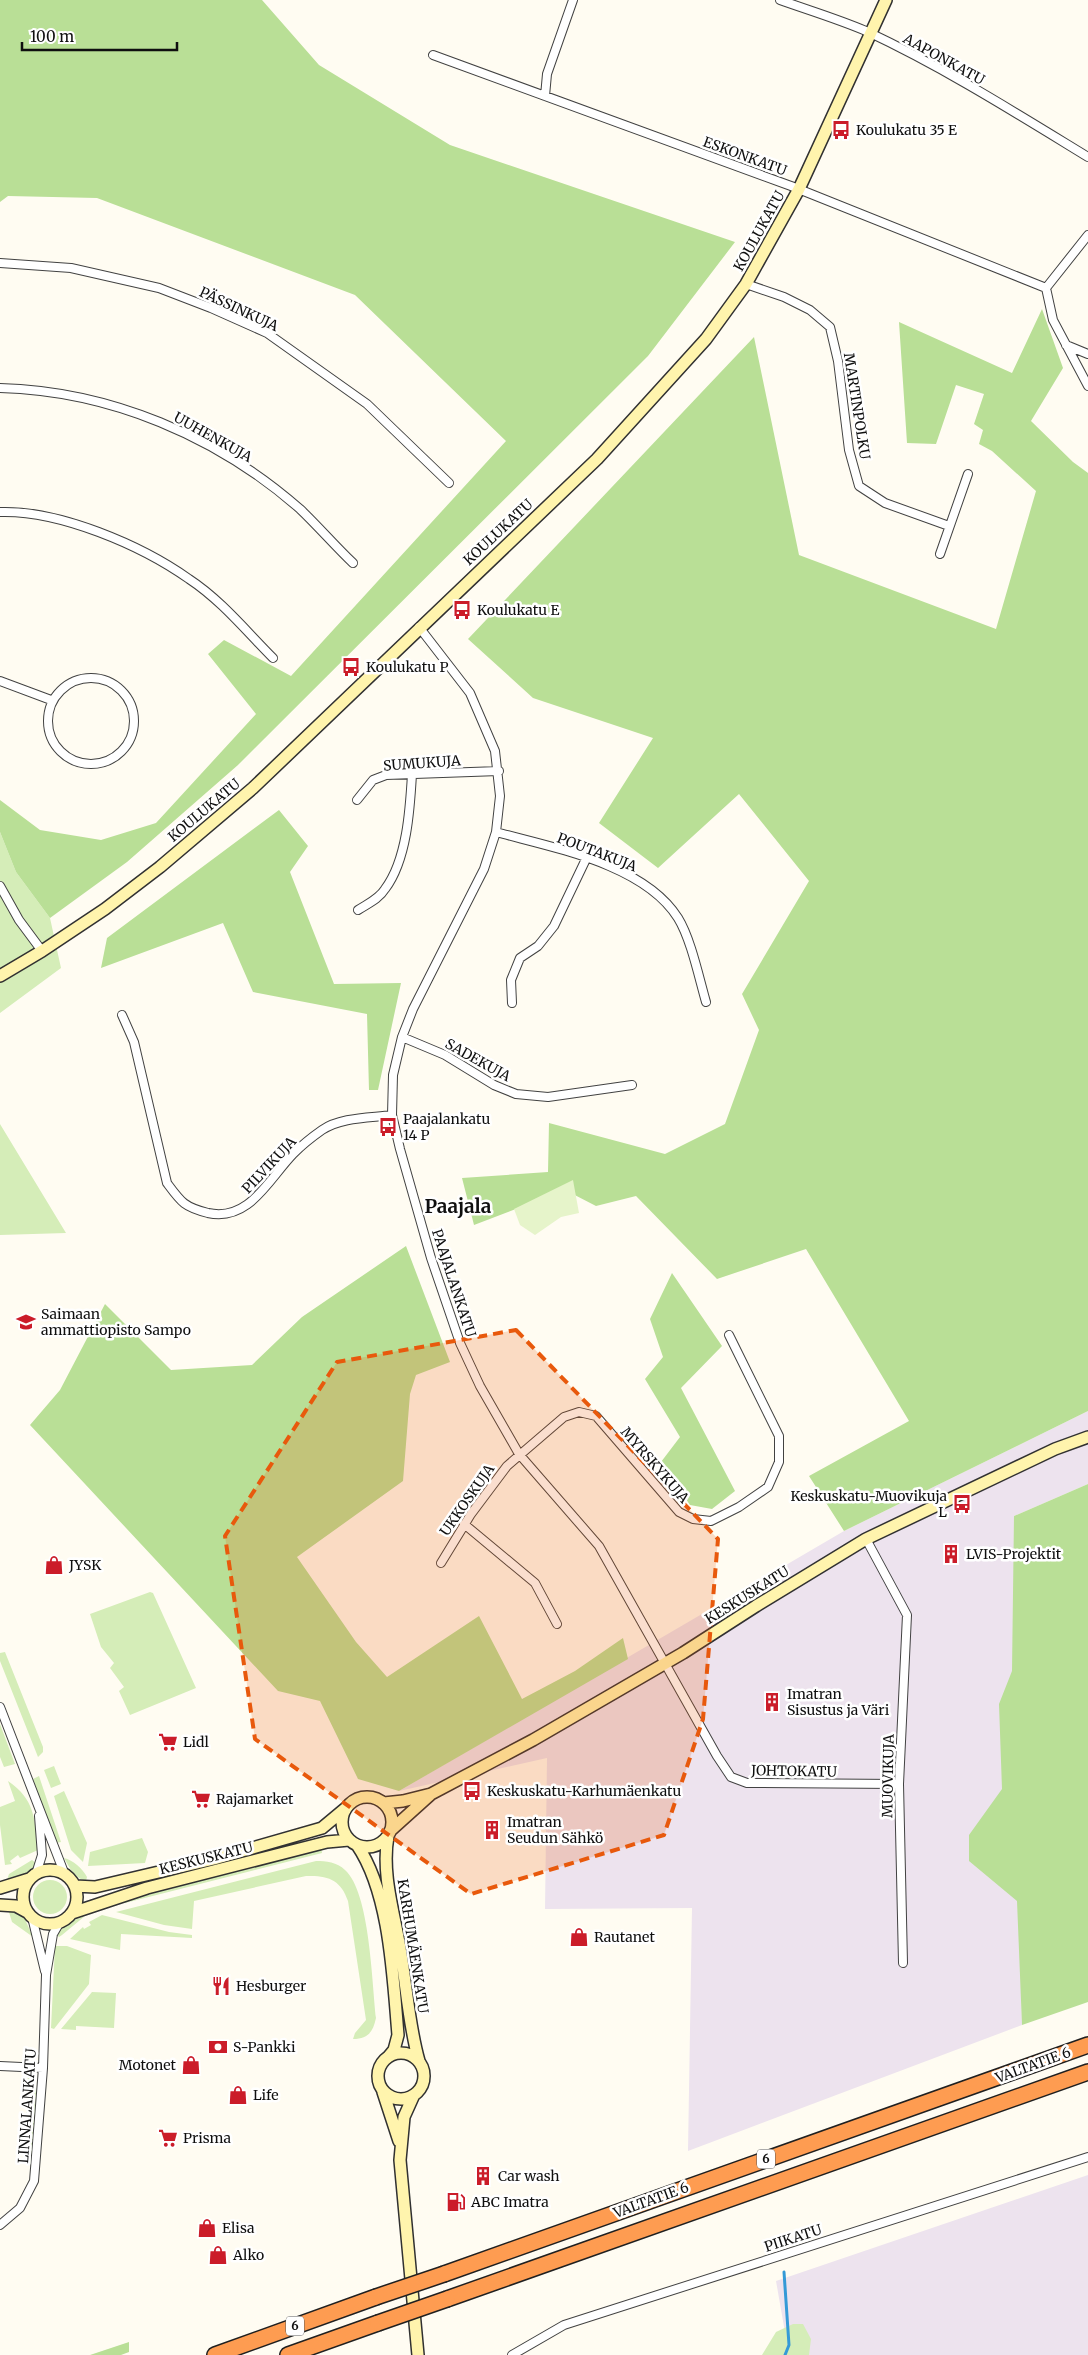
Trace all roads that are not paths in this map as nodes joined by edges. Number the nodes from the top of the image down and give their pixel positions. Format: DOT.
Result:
graph roads {
  1 [pos="573,0"];
  2 [pos="780,0"];
  3 [pos="886,0"];
  4 [pos="871,34"];
  5 [pos="433,56"];
  6 [pos="545,96"];
  7 [pos="1088,156"];
  8 [pos="799,190"];
  9 [pos="1088,235"];
  10 [pos="0,263"];
  11 [pos="746,284"];
  12 [pos="1046,288"];
  13 [pos="1066,345"];
  14 [pos="1088,354"];
  15 [pos="1088,386"];
  16 [pos="0,388"];
  17 [pos="968,474"];
  18 [pos="449,483"];
  19 [pos="0,512"];
  20 [pos="949,526"];
  21 [pos="940,554"];
  22 [pos="353,564"];
  23 [pos="419,627"];
  24 [pos="272,658"];
  25 [pos="0,681"];
  26 [pos="51,700"];
  27 [pos="498,772"];
  28 [pos="412,774"];
  29 [pos="357,800"];
  30 [pos="496,832"];
  31 [pos="586,859"];
  32 [pos="0,886"];
  33 [pos="358,910"];
  34 [pos="42,951"];
  35 [pos="0,976"];
  36 [pos="706,1002"];
  37 [pos="512,1003"];
  38 [pos="122,1015"];
  39 [pos="402,1037"];
  40 [pos="632,1085"];
  41 [pos="392,1116"];
  42 [pos="729,1335"];
  43 [pos="1088,1437"];
  44 [pos="519,1454"];
  45 [pos="464,1524"];
  46 [pos="866,1539"];
  47 [pos="441,1563"];
  48 [pos="557,1624"];
  49 [pos="666,1663"];
  50 [pos="0,1707"];
  51 [pos="899,1784"];
  52 [pos="431,1794"];
  53 [pos="384,1803"];
  54 [pos="346,1808"];
  55 [pos="38,1809"];
  56 [pos="389,1833"];
  57 [pos="353,1843"];
  58 [pos="65,1875"];
  59 [pos="33,1876"];
  60 [pos="75,1886"];
  61 [pos="0,1888"];
  62 [pos="0,1905"];
  63 [pos="72,1913"];
  64 [pos="29,1914"];
  65 [pos="60,1922"];
  66 [pos="903,1963"];
  67 [pos="46,1975"];
  68 [pos="1088,2045"];
  69 [pos="389,2056"];
  70 [pos="419,2061"];
  71 [pos="0,2066"];
  72 [pos="43,2068"];
  73 [pos="1088,2072"];
  74 [pos="383,2091"];
  75 [pos="413,2097"];
  76 [pos="400,2145"];
  77 [pos="1088,2157"];
  78 [pos="0,2225"];
  79 [pos="215,2355"];
  80 [pos="288,2355"];
  81 [pos="418,2355"];
  82 [pos="512,2355"];
  1 -- 6 [label="street"];
  2 -- 4 [label="street, AAPONKATU"];
  3 -- 4 [label="street, KOULUKATU"];
  4 -- 7 [label="street, AAPONKATU"];
  4 -- 8 [label="street, KOULUKATU"];
  5 -- 6 [label="street, ESKONKATU"];
  6 -- 8 [label="street, ESKONKATU"];
  8 -- 11 [label="street, KOULUKATU"];
  8 -- 12 [label="street, ESKONKATU"];
  9 -- 12 [label="street"];
  10 -- 18 [label="street, PÄSSINKUJA"];
  11 -- 20 [label="street, MARTINPOLKU"];
  11 -- 23 [label="street, KOULUKATU"];
  12 -- 13 [label="street"];
  13 -- 14 [label="street"];
  13 -- 15 [label="street"];
  16 -- 22 [label="street, UUHENKUJA"];
  17 -- 20 [label="street"];
  19 -- 24 [label="street"];
  20 -- 21 [label="street"];
  23 -- 27 [label="street, PAAJALANKATU"];
  23 -- 34 [label="street, KOULUKATU"];
  25 -- 26 [label="street"];
  26 -- 26 [label="street"];
  27 -- 28 [label="street, SUMUKUJA"];
  27 -- 30 [label="street, PAAJALANKATU"];
  28 -- 29 [label="street, SUMUKUJA"];
  28 -- 33 [label="street"];
  30 -- 31 [label="street, POUTAKUJA"];
  30 -- 39 [label="street, PAAJALANKATU"];
  31 -- 36 [label="street, POUTAKUJA"];
  31 -- 37 [label="street"];
  32 -- 34 [label="street"];
  34 -- 35 [label="street, KOULUKATU"];
  38 -- 41 [label="street, PILVIKUJA"];
  39 -- 40 [label="street, SADEKUJA"];
  39 -- 41 [label="street, PAAJALANKATU"];
  41 -- 44 [label="street, PAAJALANKATU"];
  42 -- 44 [label="street, MYRSKYKUJA"];
  43 -- 46 [label="street, KESKUSKATU"];
  44 -- 45 [label="street, UKKOSKUJA"];
  44 -- 49 [label="street, PAAJALANKATU"];
  45 -- 47 [label="street, UKKOSKUJA"];
  45 -- 48 [label="street"];
  46 -- 49 [label="street, KESKUSKATU"];
  46 -- 51 [label="street, MUOVIKUJA"];
  49 -- 51 [label="street, JOHTOKATU"];
  49 -- 52 [label="street, KESKUSKATU"];
  50 -- 55 [label="street"];
  51 -- 66 [label="street, MUOVIKUJA"];
  52 -- 53 [label="street, KESKUSKATU"];
  52 -- 56 [label="street, KESKUSKATU"];
  53 -- 54 [label="street"];
  53 -- 56 [label="street"];
  54 -- 57 [label="street"];
  54 -- 60 [label="street, KESKUSKATU"];
  55 -- 58 [label="street"];
  55 -- 59 [label="street"];
  56 -- 57 [label="street"];
  56 -- 70 [label="street, KARHUMÄENKATU"];
  57 -- 63 [label="street, KESKUSKATU"];
  57 -- 69 [label="street, KARHUMÄENKATU"];
  58 -- 59 [label="street"];
  58 -- 60 [label="street"];
  59 -- 61 [label="street"];
  59 -- 64 [label="street"];
  60 -- 63 [label="street"];
  62 -- 64 [label="street"];
  63 -- 65 [label="street"];
  64 -- 65 [label="street"];
  64 -- 67 [label="street, LINNALANKATU"];
  65 -- 67 [label="street, LINNALANKATU"];
  67 -- 72 [label="street, LINNALANKATU"];
  68 -- 79 [label="highway, VALTATIE 6 / 6, bridge"];
  69 -- 70 [label="street"];
  69 -- 74 [label="street"];
  70 -- 75 [label="street"];
  71 -- 72 [label="street"];
  72 -- 78 [label="street, LINNALANKATU"];
  73 -- 80 [label="highway, VALTATIE 6 / 6, bridge"];
  74 -- 75 [label="street"];
  74 -- 76 [label="street"];
  75 -- 76 [label="street"];
  76 -- 81 [label="street"];
  77 -- 82 [label="street, PIIKATU"];
}
